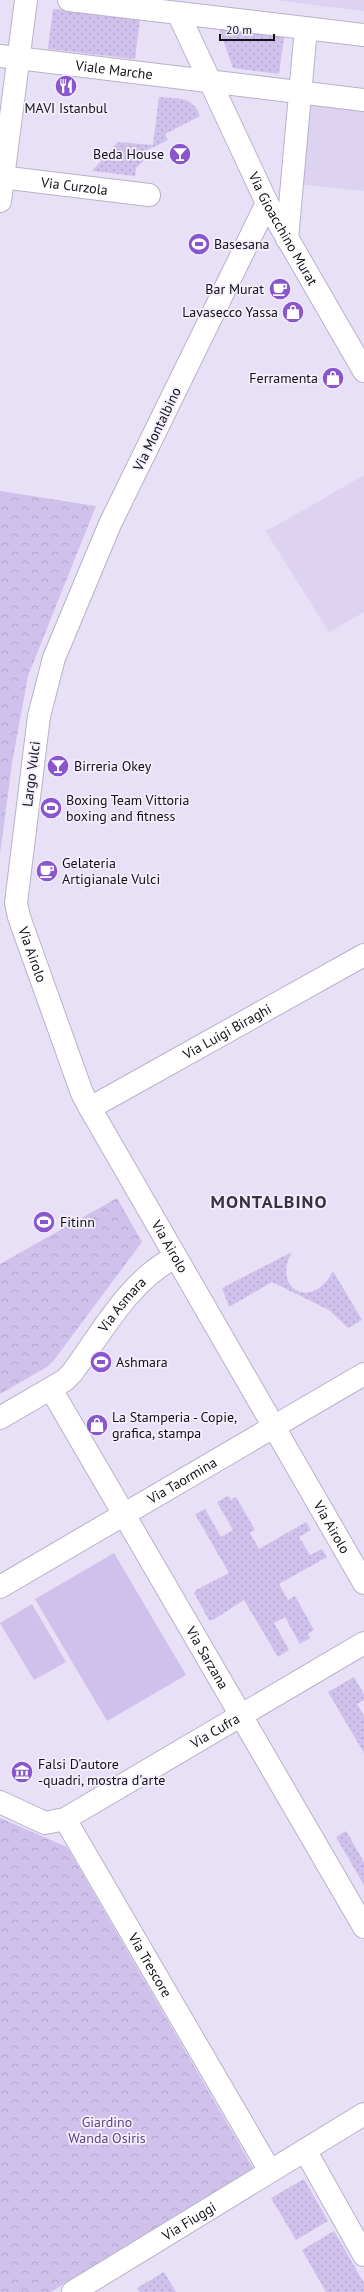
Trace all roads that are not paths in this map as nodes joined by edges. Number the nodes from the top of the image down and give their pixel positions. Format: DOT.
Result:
graph roads {
  1 [pos="26,0"];
  2 [pos="68,0"];
  3 [pos="178,7"];
  4 [pos="306,28"];
  5 [pos="364,35"];
  6 [pos="9,57"];
  7 [pos="210,82"];
  8 [pos="299,92"];
  9 [pos="364,100"];
  10 [pos="2,177"];
  11 [pos="149,195"];
  12 [pos="0,201"];
  13 [pos="267,203"];
  14 [pos="287,239"];
  15 [pos="364,371"];
  16 [pos="54,658"];
  17 [pos="16,891"];
  18 [pos="364,955"];
  19 [pos="90,1108"];
  20 [pos="175,1257"];
  21 [pos="364,1374"];
  22 [pos="51,1389"];
  23 [pos="0,1418"];
  24 [pos="273,1428"];
  25 [pos="122,1514"];
  26 [pos="364,1583"];
  27 [pos="0,1587"];
  28 [pos="364,1643"];
  29 [pos="241,1716"];
  30 [pos="0,1802"];
  31 [pos="65,1819"];
  32 [pos="364,1927"];
  33 [pos="364,2114"];
  34 [pos="305,2150"];
  35 [pos="270,2171"];
  36 [pos="364,2255"];
  37 [pos="73,2292"];
  1 -- 6 [label="street"];
  2 -- 3 [label="street"];
  3 -- 4 [label="street"];
  3 -- 7 [label="street"];
  4 -- 5 [label="street"];
  4 -- 8 [label="street"];
  6 -- 7 [label="street, Viale Marche"];
  6 -- 10 [label="street"];
  7 -- 8 [label="street, Viale Marche"];
  7 -- 13 [label="street, Via Gioacchino Murat"];
  8 -- 9 [label="street, Viale Marche"];
  8 -- 14 [label="street"];
  10 -- 11 [label="street, Via Curzola"];
  10 -- 12 [label="street"];
  13 -- 14 [label="street, Via Gioacchino Murat"];
  13 -- 16 [label="street, Via Montalbino"];
  14 -- 15 [label="street, Via Gioacchino Murat"];
  16 -- 17 [label="street, Largo Vulci"];
  17 -- 19 [label="street, Via Airolo"];
  18 -- 19 [label="street, Via Luigi Biraghi"];
  19 -- 20 [label="street, Via Airolo"];
  20 -- 22 [label="street, Via Asmara"];
  20 -- 24 [label="street, Via Airolo"];
  21 -- 24 [label="street, Via Taormina"];
  22 -- 23 [label="street, Via Asmara"];
  22 -- 25 [label="street, Via Sarzana"];
  24 -- 25 [label="street, Via Taormina"];
  24 -- 26 [label="street, Via Airolo"];
  25 -- 27 [label="street, Via Taormina"];
  25 -- 29 [label="street, Via Sarzana"];
  28 -- 29 [label="street, Via Cufra"];
  29 -- 31 [label="street, Via Cufra"];
  29 -- 32 [label="street, Via Sarzana"];
  30 -- 31 [label="street"];
  31 -- 35 [label="street, Via Trescore"];
  33 -- 34 [label="street, Via Fiuggi"];
  34 -- 35 [label="street, Via Fiuggi"];
  34 -- 36 [label="street"];
  35 -- 37 [label="street, Via Fiuggi"];
}
